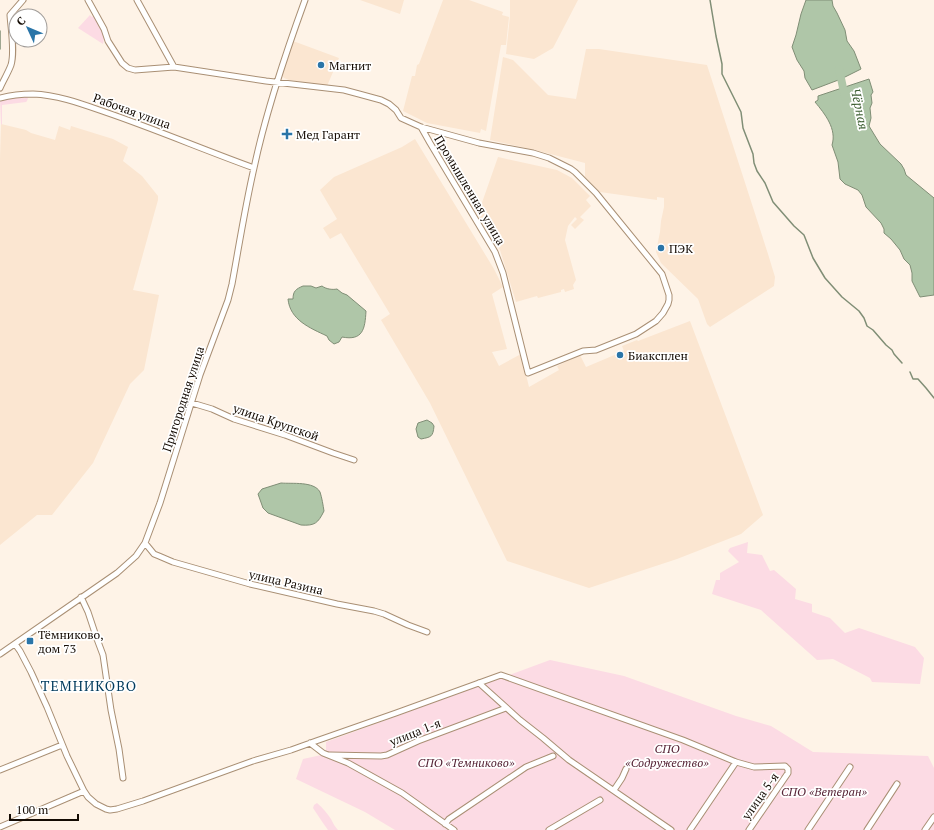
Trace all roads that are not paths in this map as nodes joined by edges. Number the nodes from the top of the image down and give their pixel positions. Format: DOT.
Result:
graph roads {
  1 [pos="23,0"];
  2 [pos="88,0"];
  3 [pos="137,0"];
  4 [pos="306,0"];
  5 [pos="174,67"];
  6 [pos="277,82"];
  7 [pos="0,88"];
  8 [pos="0,98"];
  9 [pos="421,127"];
  10 [pos="254,168"];
  11 [pos="192,403"];
  12 [pos="354,460"];
  13 [pos="145,543"];
  14 [pos="81,597"];
  15 [pos="427,632"];
  16 [pos="15,644"];
  17 [pos="0,654"];
  18 [pos="479,683"];
  19 [pos="506,708"];
  20 [pos="310,743"];
  21 [pos="62,745"];
  22 [pos="329,755"];
  23 [pos="553,756"];
  24 [pos="736,762"];
  25 [pos="850,767"];
  26 [pos="626,768"];
  27 [pos="0,770"];
  28 [pos="123,778"];
  29 [pos="897,784"];
  30 [pos="614,790"];
  31 [pos="84,791"];
  32 [pos="600,800"];
  33 [pos="934,817"];
  34 [pos="445,824"];
  35 [pos="0,827"];
  36 [pos="454,830"];
  37 [pos="549,830"];
  38 [pos="671,830"];
  39 [pos="690,830"];
  40 [pos="748,830"];
  41 [pos="808,830"];
  42 [pos="867,830"];
  43 [pos="925,830"];
  1 -- 7 [label="street"];
  2 -- 5 [label="street, Промышленная улица"];
  3 -- 5 [label="street"];
  4 -- 6 [label="street, Пригородная улица"];
  5 -- 6 [label="street, Промышленная улица"];
  6 -- 9 [label="street, Промышленная улица"];
  6 -- 10 [label="street, Пригородная улица"];
  8 -- 10 [label="street, Рабочая улица"];
  9 -- 9 [label="street, Промышленная улица"];
  10 -- 11 [label="street, Пригородная улица"];
  11 -- 12 [label="street, улица Крупской"];
  11 -- 13 [label="street, Пригородная улица"];
  13 -- 14 [label="street, Пригородная улица"];
  13 -- 15 [label="street, улица Разина"];
  14 -- 16 [label="street, Пригородная улица"];
  14 -- 28 [label="street"];
  16 -- 17 [label="street, Пригородная улица"];
  16 -- 21 [label="street"];
  18 -- 19 [label="street"];
  18 -- 20 [label="street"];
  18 -- 24 [label="street"];
  19 -- 22 [label="street, улица 1-я"];
  19 -- 30 [label="street"];
  20 -- 22 [label="street"];
  20 -- 31 [label="street"];
  21 -- 27 [label="street"];
  21 -- 31 [label="street"];
  22 -- 34 [label="street"];
  23 -- 34 [label="street"];
  24 -- 39 [label="street"];
  24 -- 40 [label="street, улица 5-я"];
  25 -- 41 [label="street"];
  26 -- 30 [label="street"];
  29 -- 42 [label="street"];
  30 -- 38 [label="street"];
  31 -- 35 [label="street"];
  32 -- 37 [label="street"];
  33 -- 43 [label="street"];
  34 -- 36 [label="street"];
}
